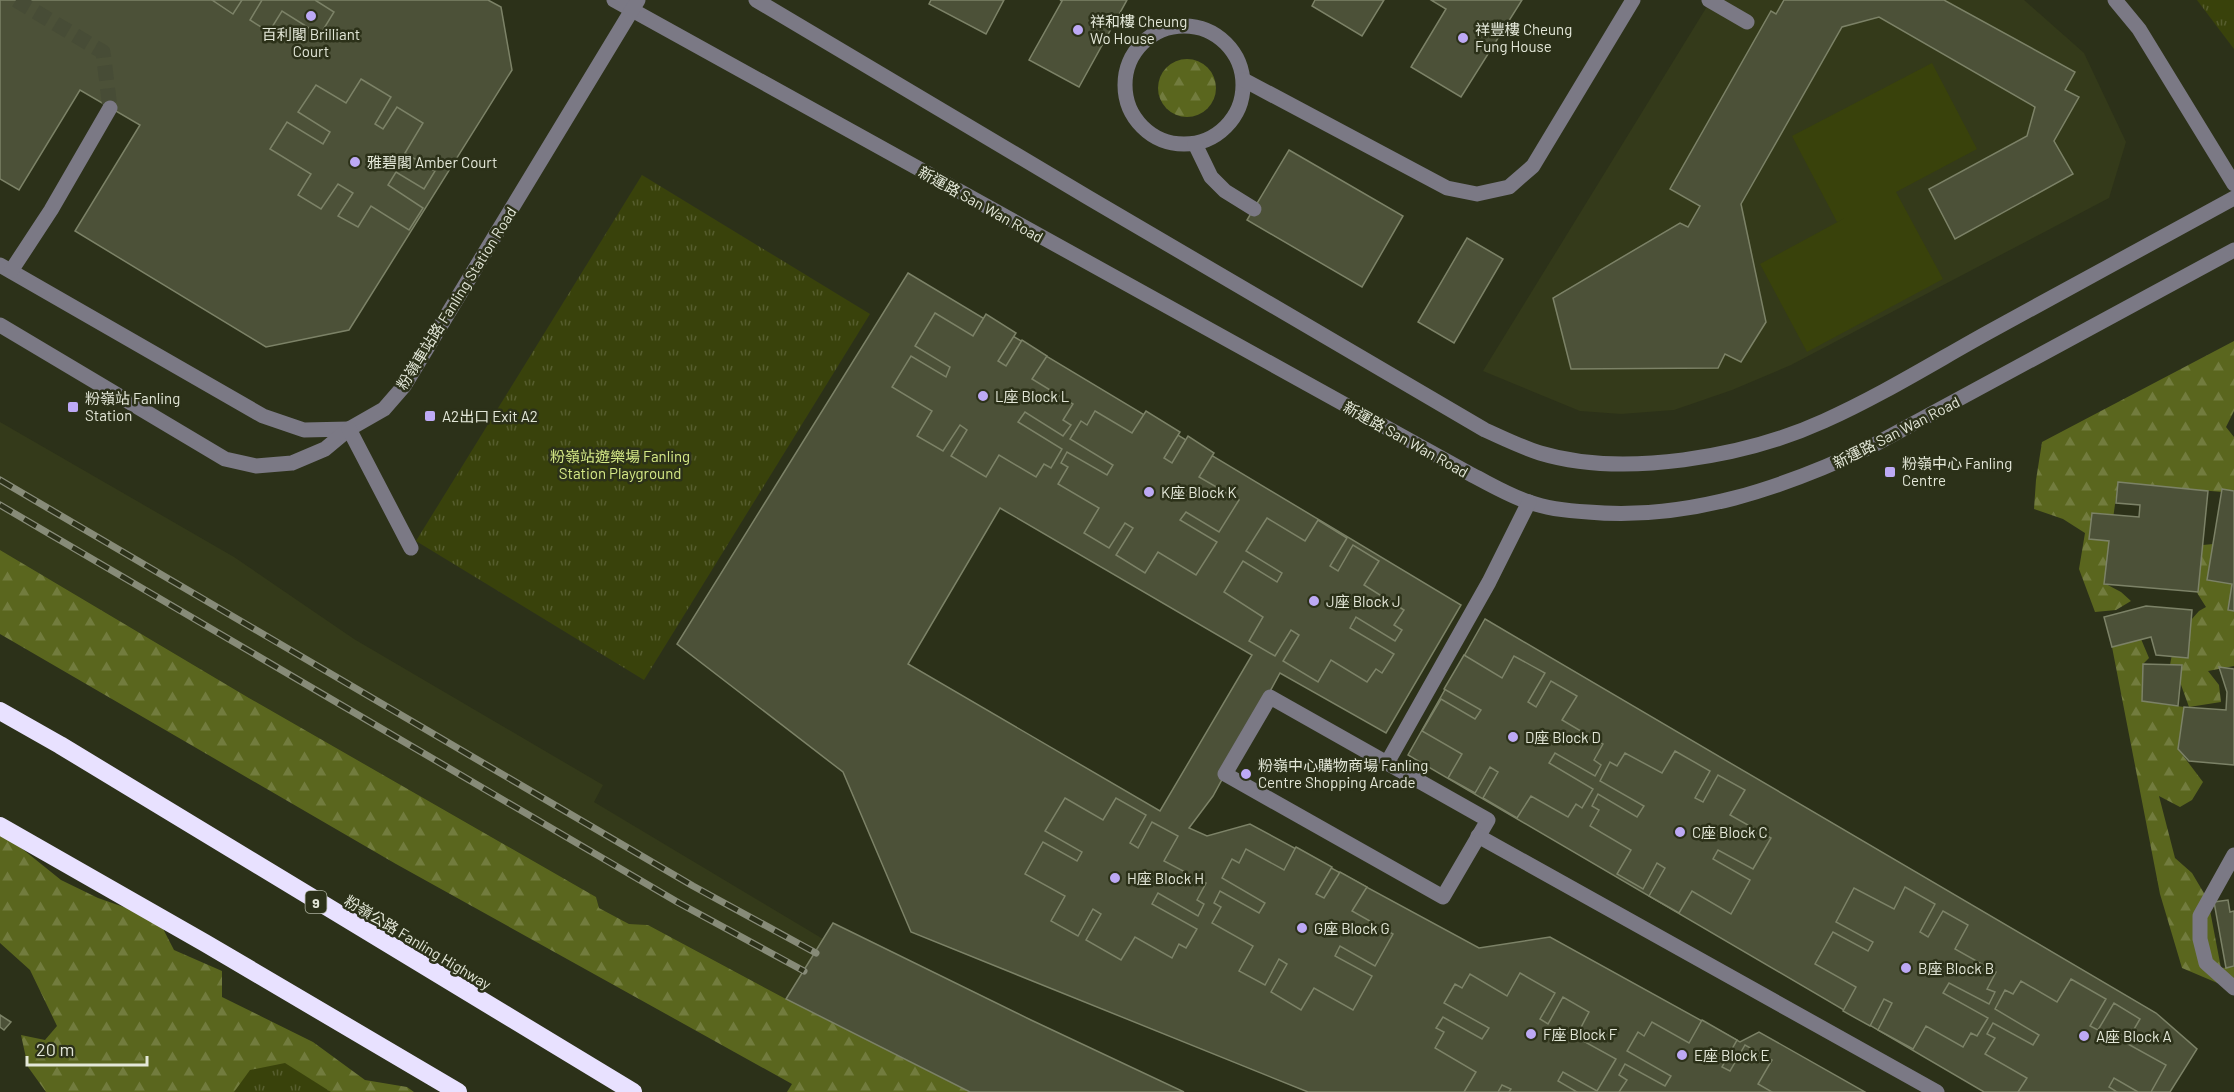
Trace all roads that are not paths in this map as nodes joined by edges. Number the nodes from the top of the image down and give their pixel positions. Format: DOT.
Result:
graph roads {
  1 [pos="614,0"];
  2 [pos="756,0"];
  3 [pos="1633,0"];
  4 [pos="1709,0"];
  5 [pos="2115,0"];
  6 [pos="635,5"];
  7 [pos="1747,22"];
  8 [pos="1244,80"];
  9 [pos="110,108"];
  10 [pos="1195,144"];
  11 [pos="2234,184"];
  12 [pos="2234,198"];
  13 [pos="1254,209"];
  14 [pos="2234,250"];
  15 [pos="5,268"];
  16 [pos="0,325"];
  17 [pos="349,429"];
  18 [pos="1529,502"];
  19 [pos="411,548"];
  20 [pos="0,711"];
  21 [pos="1387,763"];
  22 [pos="0,826"];
  23 [pos="1478,836"];
  24 [pos="2234,855"];
  25 [pos="2234,988"];
  26 [pos="458,1092"];
  27 [pos="633,1092"];
  28 [pos="1937,1092"];
  1 -- 6 [label="street, 新運路 San Wan Road"];
  2 -- 12 [label="street"];
  3 -- 8 [label="street"];
  4 -- 7 [label="street"];
  5 -- 11 [label="street"];
  6 -- 17 [label="street, 粉嶺車站路 Fanling Station Road"];
  6 -- 18 [label="street, 新運路 San Wan Road"];
  8 -- 10 [label="street"];
  8 -- 10 [label="street"];
  9 -- 15 [label="street"];
  10 -- 13 [label="street"];
  14 -- 18 [label="street, 新運路 San Wan Road"];
  15 -- 17 [label="street, 粉嶺車站路 Fanling Station Road"];
  16 -- 17 [label="street"];
  17 -- 19 [label="street"];
  18 -- 21 [label="street"];
  20 -- 27 [label="highway, 粉嶺公路 Fanling Highway / 9"];
  21 -- 23 [label="street"];
  21 -- 23 [label="street"];
  22 -- 26 [label="highway"];
  23 -- 28 [label="street"];
  24 -- 25 [label="street"];
}
